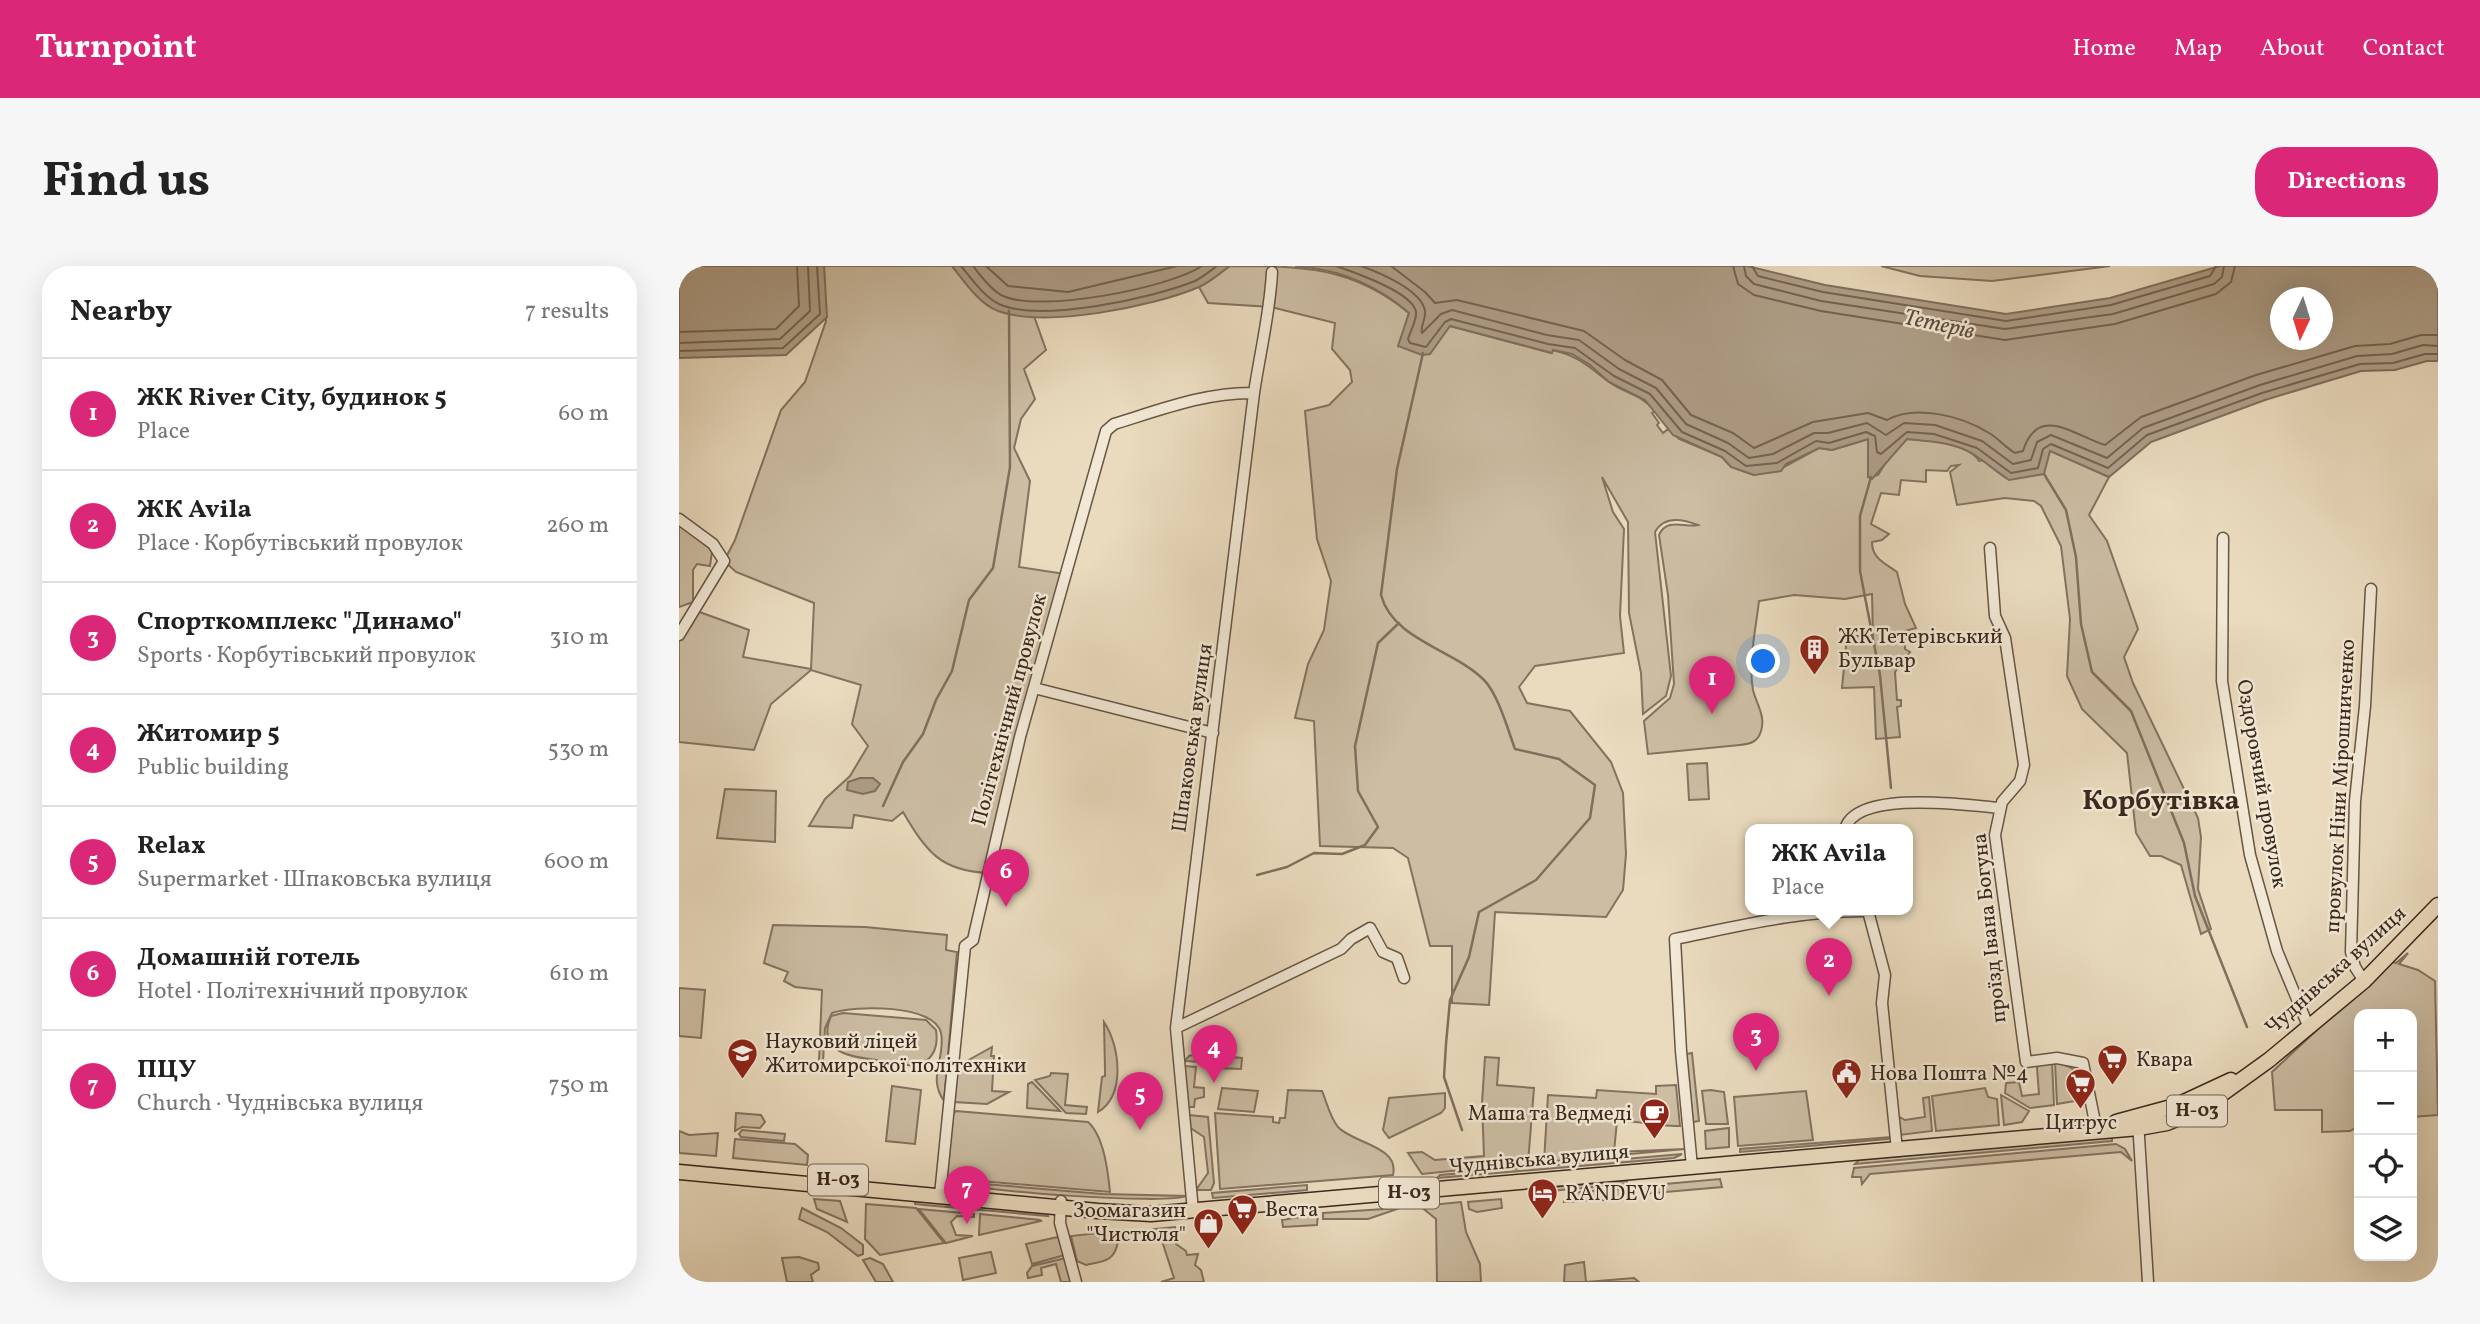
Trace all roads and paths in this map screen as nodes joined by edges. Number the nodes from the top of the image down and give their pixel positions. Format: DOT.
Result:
graph roads {
  1 [pos="1272,272"];
  2 [pos="1254,393"];
  3 [pos="679,519"];
  4 [pos="2223,538"];
  5 [pos="1990,548"];
  6 [pos="2371,589"];
  7 [pos="679,635"];
  8 [pos="1034,688"];
  9 [pos="1213,733"];
  10 [pos="2000,808"];
  11 [pos="1848,824"];
  12 [pos="2438,905"];
  13 [pos="1805,915"];
  14 [pos="1869,915"];
  15 [pos="1404,978"];
  16 [pos="2364,981"];
  17 [pos="1176,1028"];
  18 [pos="2309,1028"];
  19 [pos="2138,1123"];
  20 [pos="2097,1128"];
  21 [pos="1897,1147"];
  22 [pos="1692,1164"];
  23 [pos="679,1166"];
  24 [pos="679,1172"];
  25 [pos="940,1192"];
  26 [pos="1061,1204"];
  27 [pos="1192,1208"];
  28 [pos="1076,1282"];
  29 [pos="2148,1282"];
  1 -- 2 [label="street, Шпаковська вулиця"];
  2 -- 8 [label="street, Політехнічний провулок"];
  2 -- 9 [label="street, Шпаковська вулиця"];
  3 -- 7 [label="street"];
  4 -- 18 [label="street, Оздоровчий провулок"];
  5 -- 10 [label="street, проїзд Івана Богуна"];
  6 -- 16 [label="street, провулок Ніни Мірошниченко"];
  8 -- 9 [label="street"];
  8 -- 25 [label="street, Політехнічний провулок"];
  9 -- 17 [label="street, Шпаковська вулиця"];
  10 -- 11 [label="street"];
  10 -- 20 [label="street, проїзд Івана Богуна"];
  12 -- 16 [label="main road, Чуднівська вулиця / Н-03"];
  13 -- 22 [label="street"];
  14 -- 21 [label="street"];
  15 -- 17 [label="street"];
  16 -- 18 [label="main road, Чуднівська вулиця / Н-03"];
  17 -- 27 [label="street, Шпаковська вулиця"];
  18 -- 19 [label="main road, Чуднівська вулиця / Н-03"];
  19 -- 20 [label="main road, Чуднівська вулиця / Н-03"];
  19 -- 29 [label="street"];
  20 -- 21 [label="main road, Чуднівська вулиця / Н-03"];
  21 -- 22 [label="main road, Чуднівська вулиця / Н-03"];
  22 -- 27 [label="main road, Чуднівська вулиця / Н-03"];
  23 -- 25 [label="main road, Чуднівська вулиця / Н-03"];
  24 -- 25 [label="main road, Чуднівська вулиця / Н-03"];
  25 -- 26 [label="main road, Чуднівська вулиця / Н-03"];
  26 -- 27 [label="main road, Чуднівська вулиця / Н-03"];
  26 -- 28 [label="street"];
}
